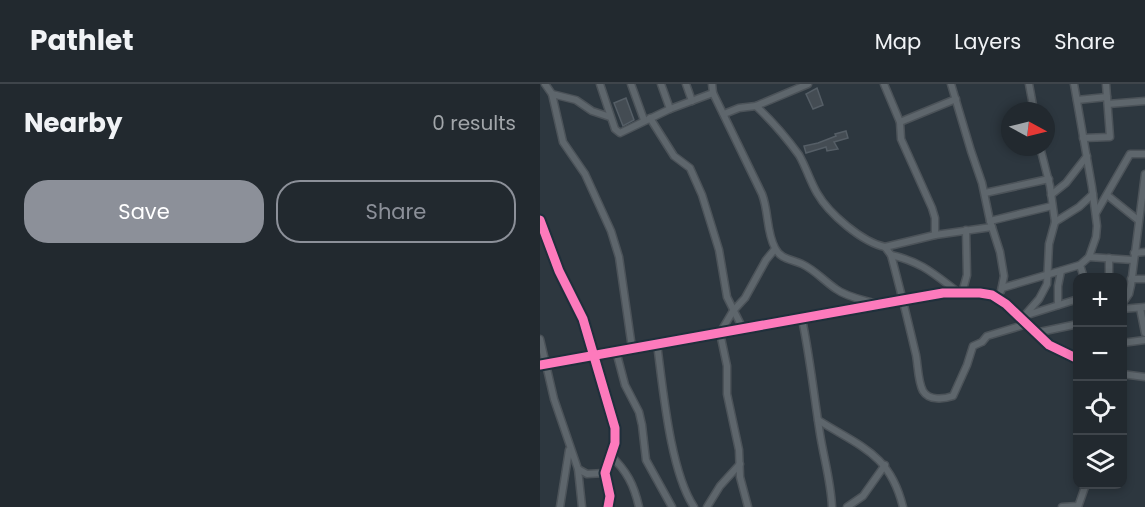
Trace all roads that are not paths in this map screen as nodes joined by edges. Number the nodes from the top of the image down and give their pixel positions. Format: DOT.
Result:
graph roads {
  1 [pos="545,84"];
  2 [pos="600,84"];
  3 [pos="631,84"];
  4 [pos="661,84"];
  5 [pos="686,84"];
  6 [pos="712,84"];
  7 [pos="808,84"];
  8 [pos="884,84"];
  9 [pos="951,84"];
  10 [pos="1029,84"];
  11 [pos="1074,84"];
  12 [pos="1106,84"];
  13 [pos="713,93"];
  14 [pos="552,94"];
  15 [pos="956,99"];
  16 [pos="692,100"];
  17 [pos="1077,100"];
  18 [pos="1107,100"];
  19 [pos="1145,101"];
  20 [pos="1032,102"];
  21 [pos="756,106"];
  22 [pos="670,109"];
  23 [pos="724,114"];
  24 [pos="611,117"];
  25 [pos="647,119"];
  26 [pos="900,122"];
  27 [pos="1083,138"];
  28 [pos="1145,154"];
  29 [pos="1042,156"];
  30 [pos="1087,156"];
  31 [pos="1145,174"];
  32 [pos="1048,179"];
  33 [pos="985,193"];
  34 [pos="1093,194"];
  35 [pos="1051,195"];
  36 [pos="1107,195"];
  37 [pos="1143,201"];
  38 [pos="1052,206"];
  39 [pos="1096,213"];
  40 [pos="540,220"];
  41 [pos="1138,220"];
  42 [pos="1055,222"];
  43 [pos="991,224"];
  44 [pos="966,231"];
  45 [pos="935,235"];
  46 [pos="885,247"];
  47 [pos="775,249"];
  48 [pos="1145,252"];
  49 [pos="891,255"];
  50 [pos="1089,257"];
  51 [pos="1133,257"];
  52 [pos="1109,258"];
  53 [pos="1080,265"];
  54 [pos="1061,271"];
  55 [pos="1082,273"];
  56 [pos="1109,273"];
  57 [pos="1048,275"];
  58 [pos="1131,279"];
  59 [pos="1145,279"];
  60 [pos="1002,288"];
  61 [pos="960,293"];
  62 [pos="1127,297"];
  63 [pos="997,298"];
  64 [pos="903,300"];
  65 [pos="1073,300"];
  66 [pos="880,305"];
  67 [pos="1058,305"];
  68 [pos="1127,306"];
  69 [pos="1142,307"];
  70 [pos="733,311"];
  71 [pos="1022,316"];
  72 [pos="802,320"];
  73 [pos="1027,324"];
  74 [pos="1073,325"];
  75 [pos="743,329"];
  76 [pos="720,333"];
  77 [pos="1035,333"];
  78 [pos="1145,333"];
  79 [pos="540,339"];
  80 [pos="1145,340"];
  81 [pos="1127,342"];
  82 [pos="657,344"];
  83 [pos="632,348"];
  84 [pos="616,351"];
  85 [pos="594,355"];
  86 [pos="1073,357"];
  87 [pos="543,364"];
  88 [pos="1127,375"];
  89 [pos="1145,377"];
  90 [pos="818,420"];
  91 [pos="570,446"];
  92 [pos="610,455"];
  93 [pos="740,464"];
  94 [pos="885,465"];
  95 [pos="578,467"];
  96 [pos="605,473"];
  97 [pos="1084,489"];
  98 [pos="1078,506"];
  99 [pos="560,507"];
  100 [pos="582,507"];
  101 [pos="608,507"];
  102 [pos="639,507"];
  103 [pos="672,507"];
  104 [pos="694,507"];
  105 [pos="707,507"];
  106 [pos="748,507"];
  107 [pos="832,507"];
  108 [pos="847,507"];
  109 [pos="903,507"];
  110 [pos="1062,507"];
  1 -- 14 [label="street"];
  2 -- 24 [label="street"];
  3 -- 25 [label="street"];
  4 -- 22 [label="street"];
  5 -- 16 [label="street"];
  6 -- 13 [label="street"];
  7 -- 21 [label="street"];
  8 -- 26 [label="street"];
  9 -- 15 [label="street"];
  10 -- 20 [label="street"];
  11 -- 17 [label="street"];
  12 -- 18 [label="street"];
  13 -- 16 [label="street"];
  13 -- 23 [label="street"];
  14 -- 24 [label="street"];
  14 -- 83 [label="street"];
  15 -- 26 [label="street"];
  15 -- 33 [label="street"];
  16 -- 22 [label="street"];
  17 -- 18 [label="street"];
  17 -- 27 [label="street"];
  18 -- 19 [label="street"];
  18 -- 27 [label="street"];
  21 -- 23 [label="street"];
  21 -- 46 [label="street"];
  22 -- 25 [label="street"];
  23 -- 47 [label="street"];
  24 -- 25 [label="street"];
  25 -- 70 [label="street"];
  26 -- 45 [label="street"];
  27 -- 30 [label="street"];
  28 -- 36 [label="street"];
  29 -- 32 [label="street"];
  30 -- 34 [label="street"];
  30 -- 35 [label="street"];
  31 -- 37 [label="street"];
  32 -- 33 [label="street"];
  32 -- 35 [label="street"];
  33 -- 43 [label="street"];
  34 -- 39 [label="street"];
  34 -- 42 [label="street"];
  35 -- 38 [label="street"];
  36 -- 39 [label="street"];
  36 -- 41 [label="street"];
  37 -- 41 [label="street"];
  38 -- 42 [label="street"];
  38 -- 43 [label="street"];
  39 -- 50 [label="street"];
  40 -- 85 [label="street"];
  41 -- 51 [label="street"];
  42 -- 57 [label="street"];
  43 -- 44 [label="street"];
  43 -- 60 [label="street"];
  44 -- 45 [label="street"];
  44 -- 61 [label="street"];
  45 -- 46 [label="street"];
  46 -- 49 [label="street"];
  47 -- 66 [label="street"];
  47 -- 70 [label="street"];
  48 -- 51 [label="street"];
  49 -- 61 [label="street"];
  49 -- 64 [label="street"];
  50 -- 52 [label="street"];
  50 -- 53 [label="street"];
  51 -- 52 [label="street"];
  51 -- 58 [label="street"];
  52 -- 56 [label="street"];
  53 -- 54 [label="street"];
  53 -- 55 [label="street"];
  54 -- 57 [label="street"];
  54 -- 67 [label="street"];
  57 -- 60 [label="street"];
  57 -- 71 [label="street"];
  58 -- 59 [label="street"];
  58 -- 62 [label="street"];
  60 -- 63 [label="street"];
  61 -- 63 [label="street"];
  61 -- 64 [label="street"];
  63 -- 71 [label="street"];
  64 -- 66 [label="street"];
  64 -- 73 [label="street"];
  65 -- 67 [label="street"];
  66 -- 72 [label="street"];
  67 -- 71 [label="street"];
  68 -- 69 [label="street"];
  69 -- 78 [label="street"];
  70 -- 75 [label="street"];
  70 -- 76 [label="street"];
  71 -- 73 [label="street"];
  72 -- 75 [label="street"];
  72 -- 90 [label="street"];
  73 -- 77 [label="street"];
  74 -- 77 [label="street"];
  75 -- 76 [label="street"];
  76 -- 82 [label="street"];
  76 -- 93 [label="street"];
  77 -- 86 [label="street"];
  79 -- 87 [label="street"];
  80 -- 81 [label="street"];
  82 -- 83 [label="street"];
  82 -- 104 [label="street"];
  83 -- 84 [label="street"];
  84 -- 85 [label="street"];
  84 -- 103 [label="street"];
  85 -- 87 [label="street"];
  85 -- 92 [label="street"];
  87 -- 91 [label="street"];
  88 -- 89 [label="street"];
  90 -- 94 [label="street"];
  90 -- 107 [label="street"];
  91 -- 95 [label="street"];
  91 -- 99 [label="street"];
  92 -- 96 [label="street"];
  92 -- 102 [label="street"];
  93 -- 105 [label="street"];
  93 -- 106 [label="street"];
  94 -- 108 [label="street"];
  94 -- 109 [label="street"];
  95 -- 96 [label="street"];
  95 -- 100 [label="street"];
  96 -- 101 [label="street"];
  97 -- 98 [label="street"];
  98 -- 110 [label="street"];
}
